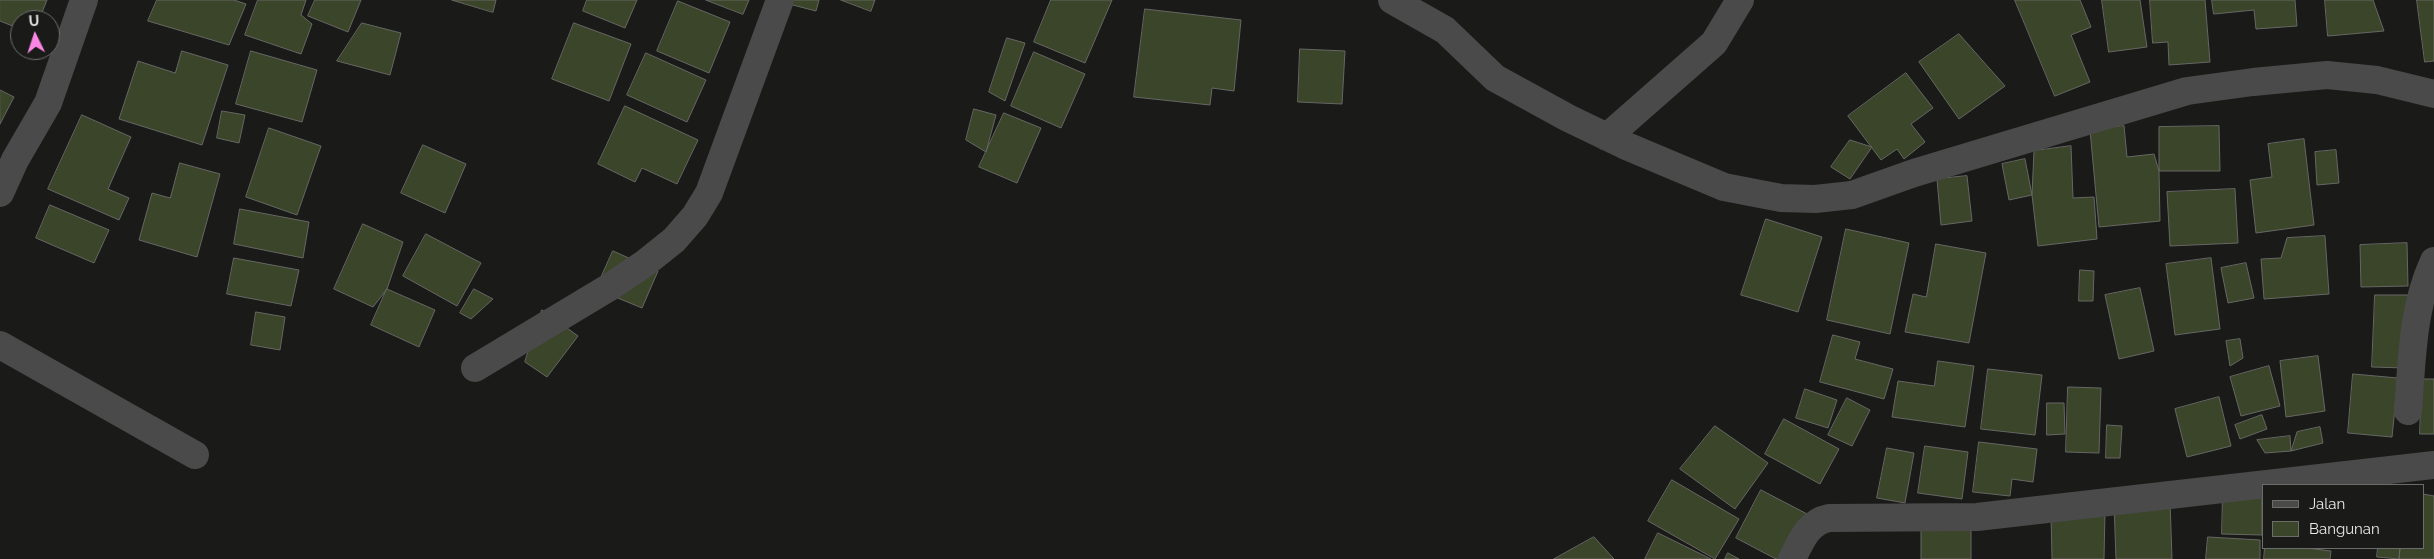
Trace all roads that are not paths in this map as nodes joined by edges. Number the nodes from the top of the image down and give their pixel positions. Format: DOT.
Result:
graph roads {
  1 [pos="84,0"];
  2 [pos="780,0"];
  3 [pos="1392,0"];
  4 [pos="1740,0"];
  5 [pos="2434,94"];
  6 [pos="1616,141"];
  7 [pos="0,193"];
  8 [pos="2434,262"];
  9 [pos="0,345"];
  10 [pos="475,368"];
  11 [pos="2408,411"];
  12 [pos="195,454"];
  13 [pos="2434,465"];
  14 [pos="2267,484"];
  15 [pos="2262,485"];
  16 [pos="1792,559"];
  1 -- 7 [label="street"];
  2 -- 10 [label="street"];
  3 -- 6 [label="street"];
  4 -- 6 [label="street"];
  5 -- 6 [label="street"];
  8 -- 11 [label="street"];
  9 -- 12 [label="street"];
  13 -- 14 [label="street"];
  15 -- 16 [label="street"];
}
